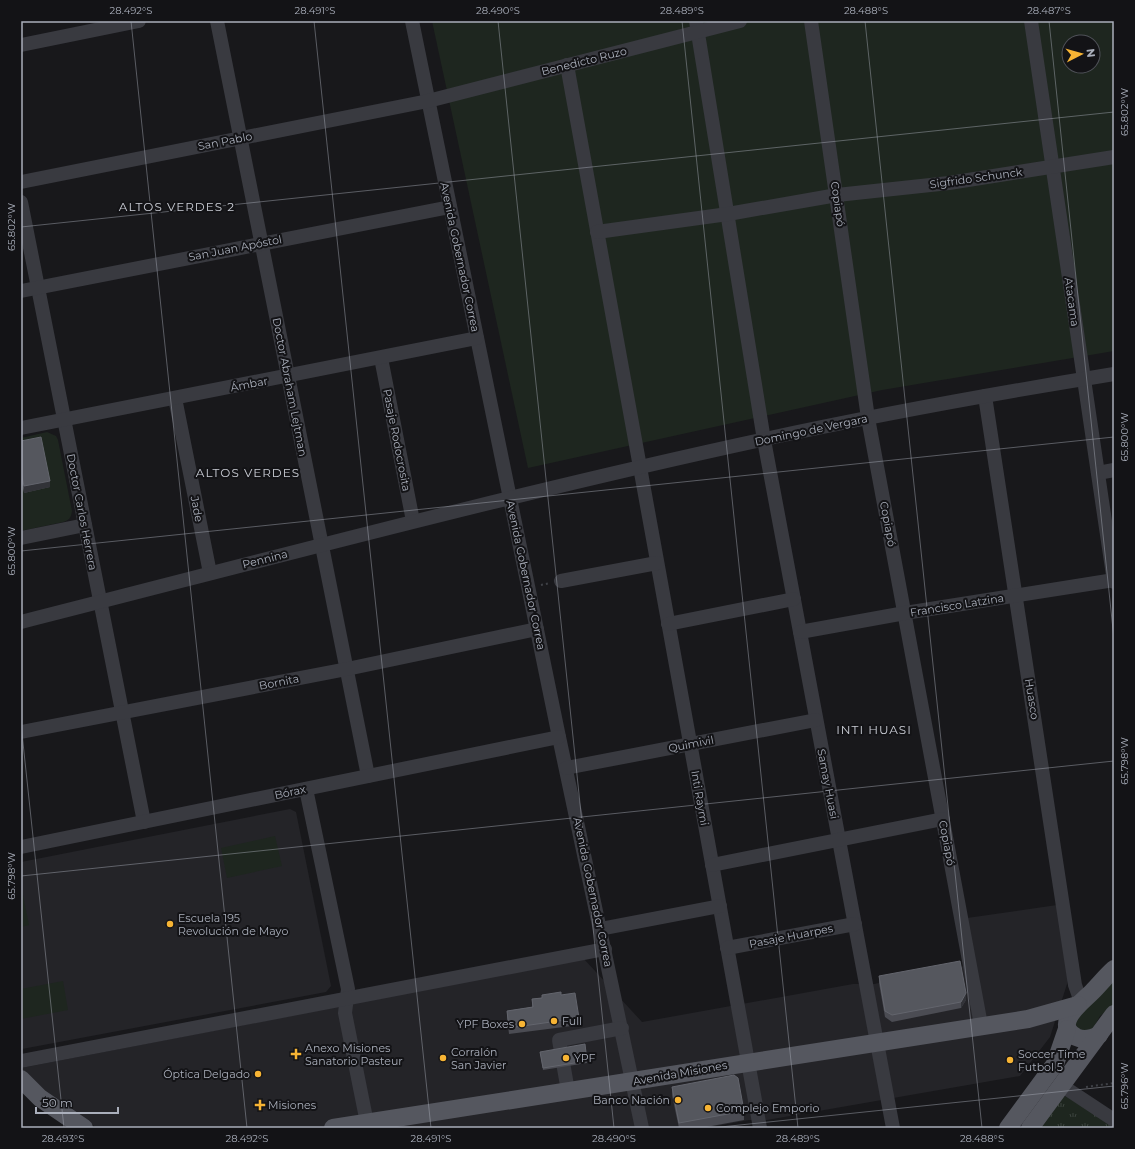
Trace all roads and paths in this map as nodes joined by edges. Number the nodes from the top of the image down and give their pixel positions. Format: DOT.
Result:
graph roads {
  1 [pos="139,21"];
  2 [pos="216,21"];
  3 [pos="412,21"];
  4 [pos="740,21"];
  5 [pos="811,21"];
  6 [pos="1032,21"];
  7 [pos="697,26"];
  8 [pos="21,45"];
  9 [pos="567,65"];
  10 [pos="428,101"];
  11 [pos="240,138"];
  12 [pos="1114,157"];
  13 [pos="1053,167"];
  14 [pos="21,182"];
  15 [pos="837,195"];
  16 [pos="21,202"];
  17 [pos="450,207"];
  18 [pos="728,214"];
  19 [pos="597,232"];
  20 [pos="261,243"];
  21 [pos="38,288"];
  22 [pos="21,291"];
  23 [pos="477,338"];
  24 [pos="381,358"];
  25 [pos="1114,374"];
  26 [pos="288,377"];
  27 [pos="1084,379"];
  28 [pos="985,396"];
  29 [pos="175,398"];
  30 [pos="868,418"];
  31 [pos="64,420"];
  32 [pos="21,428"];
  33 [pos="764,440"];
  34 [pos="639,468"];
  35 [pos="1114,470"];
  36 [pos="1098,473"];
  37 [pos="510,498"];
  38 [pos="413,521"];
  39 [pos="85,525"];
  40 [pos="21,538"];
  41 [pos="322,545"];
  42 [pos="657,563"];
  43 [pos="210,573"];
  44 [pos="561,581"];
  45 [pos="1114,581"];
  46 [pos="528,587"];
  47 [pos="1016,596"];
  48 [pos="794,599"];
  49 [pos="100,602"];
  50 [pos="904,613"];
  51 [pos="21,622"];
  52 [pos="668,624"];
  53 [pos="537,629"];
  54 [pos="800,632"];
  55 [pos="347,669"];
  56 [pos="122,712"];
  57 [pos="816,720"];
  58 [pos="21,732"];
  59 [pos="559,737"];
  60 [pos="690,744"];
  61 [pos="566,768"];
  62 [pos="368,776"];
  63 [pos="306,789"];
  64 [pos="943,819"];
  65 [pos="144,822"];
  66 [pos="839,840"];
  67 [pos="21,847"];
  68 [pos="712,865"];
  69 [pos="720,906"];
  70 [pos="855,924"];
  71 [pos="600,929"];
  72 [pos="727,948"];
  73 [pos="605,949"];
  74 [pos="1114,969"];
  75 [pos="346,998"];
  76 [pos="1079,1004"];
  77 [pos="1114,1014"];
  78 [pos="1028,1019"];
  79 [pos="981,1025"];
  80 [pos="622,1028"];
  81 [pos="1067,1028"];
  82 [pos="1099,1035"];
  83 [pos="876,1042"];
  84 [pos="21,1060"];
  85 [pos="748,1062"];
  86 [pos="21,1079"];
  87 [pos="633,1081"];
  88 [pos="1114,1083"];
  89 [pos="1065,1087"];
  90 [pos="568,1091"];
  91 [pos="1114,1120"];
  92 [pos="367,1123"];
  93 [pos="84,1128"];
  94 [pos="333,1128"];
  95 [pos="642,1128"];
  96 [pos="760,1128"];
  97 [pos="892,1128"];
  98 [pos="1008,1128"];
  99 [pos="1030,1128"];
  1 -- 8 [label="street"];
  2 -- 11 [label="street, Doctor Abraham Lejtman"];
  3 -- 10 [label="street, Avenida Gobernador Correa"];
  4 -- 7 [label="street, Benedicto Ruzo"];
  5 -- 15 [label="street, Copiapó"];
  6 -- 13 [label="street, Atacama"];
  7 -- 9 [label="street, Benedicto Ruzo"];
  7 -- 18 [label="street, Samay Huasi"];
  9 -- 10 [label="street, Benedicto Ruzo"];
  9 -- 19 [label="street, Inti Raymi"];
  10 -- 11 [label="street, San Pablo"];
  10 -- 17 [label="street, Avenida Gobernador Correa"];
  11 -- 14 [label="street, San Pablo"];
  11 -- 20 [label="street, Doctor Abraham Lejtman"];
  12 -- 13 [label="street, Sigfrido Schunck"];
  13 -- 15 [label="street, Sigfrido Schunck"];
  13 -- 27 [label="street, Atacama"];
  15 -- 18 [label="street, Sigfrido Schunck"];
  15 -- 30 [label="street, Copiapó"];
  16 -- 21 [label="street, Doctor Carlos Herrera"];
  17 -- 20 [label="street, San Juan Apóstol"];
  17 -- 23 [label="street, Avenida Gobernador Correa"];
  18 -- 19 [label="street, Sigfrido Schunck"];
  18 -- 33 [label="street, Samay Huasi"];
  19 -- 34 [label="street, Inti Raymi"];
  20 -- 21 [label="street, San Juan Apóstol"];
  20 -- 26 [label="street, Doctor Abraham Lejtman"];
  21 -- 22 [label="street, San Juan Apóstol"];
  21 -- 31 [label="street, Doctor Carlos Herrera"];
  23 -- 24 [label="street, Ámbar"];
  23 -- 37 [label="street, Avenida Gobernador Correa"];
  24 -- 26 [label="street, Ámbar"];
  24 -- 38 [label="street, Pasaje Rodocrosita"];
  25 -- 27 [label="street, Domingo de Vergara"];
  26 -- 29 [label="street, Ámbar"];
  26 -- 41 [label="street, Doctor Abraham Lejtman"];
  27 -- 28 [label="street, Domingo de Vergara"];
  27 -- 36 [label="street, Atacama"];
  28 -- 30 [label="street, Domingo de Vergara"];
  28 -- 47 [label="street, Huasco"];
  29 -- 31 [label="street, Ámbar"];
  29 -- 43 [label="street, Jade"];
  30 -- 33 [label="street, Domingo de Vergara"];
  30 -- 50 [label="street, Copiapó"];
  31 -- 32 [label="street, Ámbar"];
  31 -- 39 [label="street, Doctor Carlos Herrera"];
  33 -- 34 [label="street, Domingo de Vergara"];
  33 -- 48 [label="street, Samay Huasi"];
  34 -- 37 [label="street, Domingo de Vergara"];
  34 -- 42 [label="street, Inti Raymi"];
  35 -- 36 [label="street"];
  36 -- 45 [label="street, Atacama"];
  37 -- 38 [label="street, Pennina"];
  37 -- 46 [label="street, Avenida Gobernador Correa"];
  38 -- 41 [label="street, Pennina"];
  39 -- 40 [label="street"];
  39 -- 49 [label="street, Doctor Carlos Herrera"];
  41 -- 43 [label="street, Pennina"];
  41 -- 55 [label="street, Doctor Abraham Lejtman"];
  42 -- 44 [label="street"];
  42 -- 52 [label="street, Inti Raymi"];
  43 -- 49 [label="street, Pennina"];
  44 -- 46 [label="path"];
  45 -- 47 [label="street, Francisco Latzina"];
  46 -- 53 [label="street, Avenida Gobernador Correa"];
  47 -- 50 [label="street, Francisco Latzina"];
  47 -- 76 [label="street, Huasco"];
  48 -- 52 [label="street"];
  48 -- 54 [label="street, Samay Huasi"];
  49 -- 51 [label="street, Pennina"];
  49 -- 56 [label="street, Doctor Carlos Herrera"];
  50 -- 54 [label="street, Francisco Latzina"];
  50 -- 64 [label="street, Copiapó"];
  52 -- 60 [label="street, Inti Raymi"];
  53 -- 55 [label="street, Bornita"];
  53 -- 59 [label="street, Avenida Gobernador Correa"];
  54 -- 57 [label="street, Samay Huasi"];
  55 -- 56 [label="street, Bornita"];
  55 -- 62 [label="street, Doctor Abraham Lejtman"];
  56 -- 58 [label="street, Bornita"];
  56 -- 65 [label="street, Doctor Carlos Herrera"];
  57 -- 60 [label="street, Quimivil"];
  57 -- 66 [label="street, Samay Huasi"];
  59 -- 61 [label="street, Avenida Gobernador Correa"];
  59 -- 62 [label="street, Bórax"];
  60 -- 61 [label="street, Quimivil"];
  60 -- 68 [label="street, Inti Raymi"];
  61 -- 71 [label="street, Avenida Gobernador Correa"];
  62 -- 63 [label="street, Bórax"];
  63 -- 65 [label="street, Bórax"];
  63 -- 75 [label="street"];
  64 -- 66 [label="street"];
  64 -- 79 [label="street, Copiapó"];
  65 -- 67 [label="street, Bórax"];
  66 -- 68 [label="street"];
  66 -- 70 [label="street, Samay Huasi"];
  68 -- 69 [label="street, Inti Raymi"];
  69 -- 71 [label="street"];
  69 -- 72 [label="street, Inti Raymi"];
  70 -- 72 [label="street, Pasaje Huarpes"];
  70 -- 83 [label="street, Samay Huasi"];
  71 -- 73 [label="street, Avenida Gobernador Correa"];
  72 -- 85 [label="street, Inti Raymi"];
  73 -- 75 [label="street"];
  73 -- 80 [label="street, Avenida Gobernador Correa"];
  74 -- 76 [label="main road"];
  75 -- 84 [label="street"];
  75 -- 92 [label="street"];
  76 -- 78 [label="main road, Avenida Misiones"];
  76 -- 81 [label="main road"];
  77 -- 82 [label="main road"];
  78 -- 79 [label="main road, Avenida Misiones"];
  78 -- 81 [label="main road, Avenida Misiones"];
  79 -- 83 [label="main road, Avenida Misiones"];
  80 -- 87 [label="street, Avenida Gobernador Correa"];
  80 -- 90 [label="street"];
  81 -- 82 [label="main road, Avenida Misiones"];
  81 -- 98 [label="main road"];
  82 -- 89 [label="main road"];
  83 -- 85 [label="main road, Avenida Misiones"];
  83 -- 97 [label="street, Samay Huasi"];
  85 -- 87 [label="main road, Avenida Misiones"];
  85 -- 96 [label="street, Inti Raymi"];
  86 -- 93 [label="main road"];
  87 -- 90 [label="main road, Avenida Misiones"];
  87 -- 95 [label="street, Avenida Gobernador Correa"];
  88 -- 89 [label="path"];
  89 -- 91 [label="street"];
  89 -- 99 [label="main road"];
  90 -- 92 [label="main road, Avenida Misiones"];
  92 -- 94 [label="main road, Avenida Misiones"];
}
